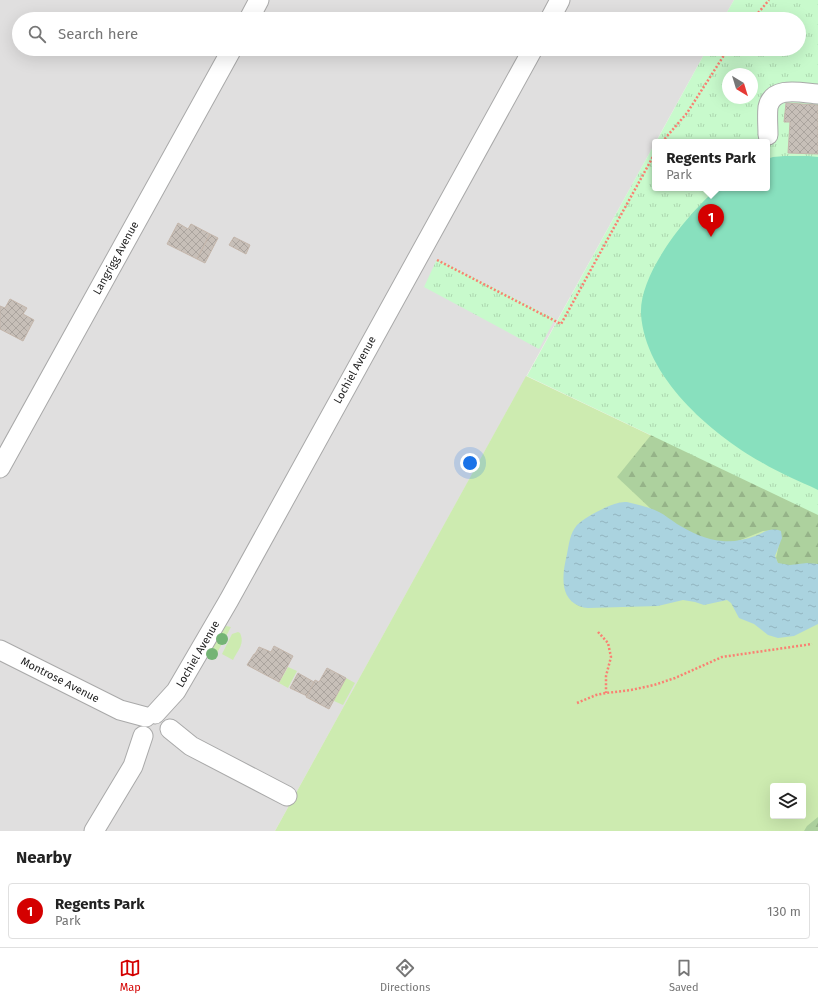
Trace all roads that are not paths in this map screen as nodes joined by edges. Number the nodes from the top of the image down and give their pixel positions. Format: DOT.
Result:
graph roads {
  1 [pos="259,0"];
  2 [pos="560,0"];
  3 [pos="253,12"];
  4 [pos="554,12"];
  5 [pos="228,56"];
  6 [pos="529,56"];
  7 [pos="818,94"];
  8 [pos="768,135"];
  9 [pos="0,468"];
  10 [pos="0,650"];
  11 [pos="155,729"];
  12 [pos="287,796"];
  13 [pos="94,831"];
  1 -- 3 [label="street"];
  2 -- 4 [label="street"];
  5 -- 9 [label="street, Langrigg Avenue"];
  6 -- 11 [label="street, Lochiel Avenue"];
  7 -- 8 [label="street"];
  10 -- 11 [label="street, Montrose Avenue"];
  11 -- 12 [label="street, Montrose Avenue"];
  11 -- 13 [label="street, Lochiel Avenue"];
}
